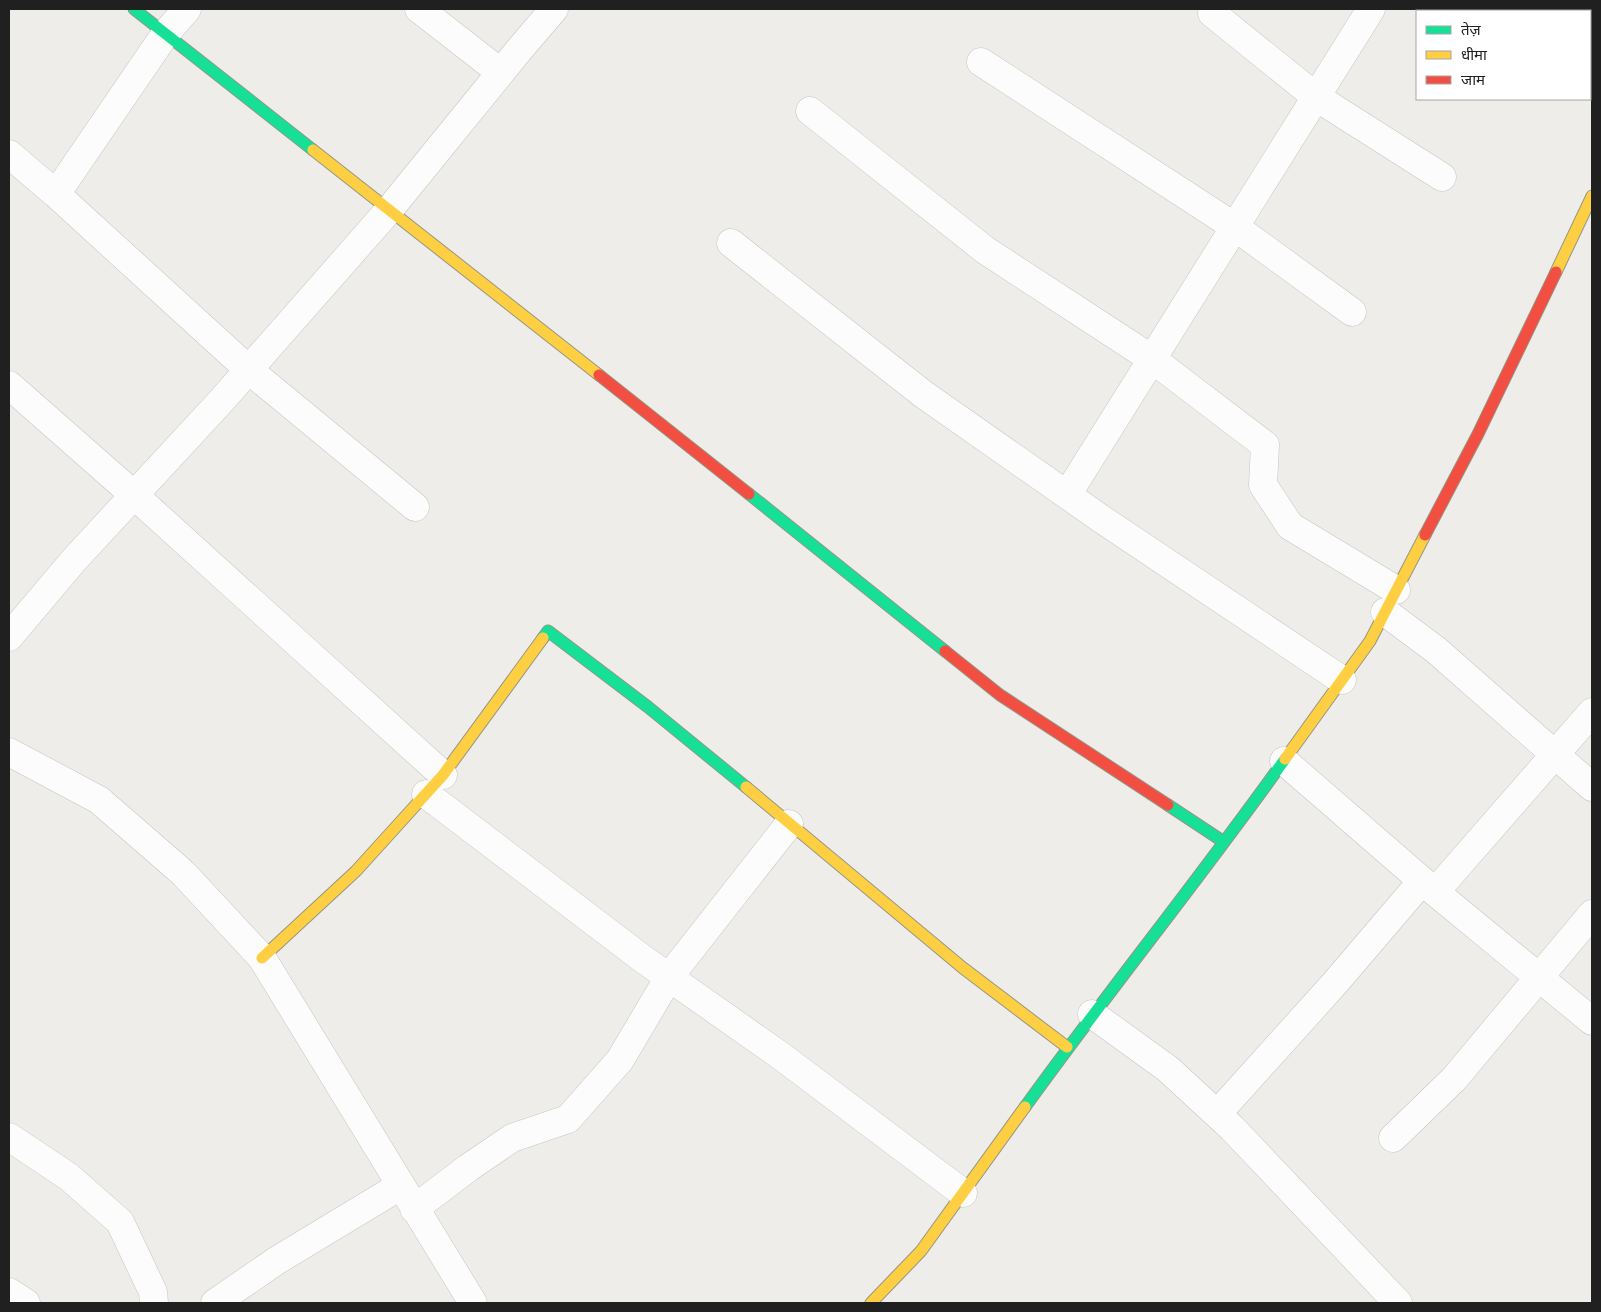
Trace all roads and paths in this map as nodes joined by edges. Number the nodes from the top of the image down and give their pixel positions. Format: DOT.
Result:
graph roads {
  1 [pos="134,9"];
  2 [pos="187,9"];
  3 [pos="419,9"];
  4 [pos="554,9"];
  5 [pos="1371,9"];
  6 [pos="1212,13"];
  7 [pos="166,33"];
  8 [pos="981,62"];
  9 [pos="500,72"];
  10 [pos="1316,97"];
  11 [pos="810,111"];
  12 [pos="9,154"];
  13 [pos="1442,177"];
  14 [pos="56,194"];
  15 [pos="1592,196"];
  16 [pos="389,210"];
  17 [pos="1235,227"];
  18 [pos="731,243"];
  19 [pos="1352,312"];
  20 [pos="1152,359"];
  21 [pos="249,370"];
  22 [pos="9,385"];
  23 [pos="134,495"];
  24 [pos="1067,495"];
  25 [pos="415,507"];
  26 [pos="1390,601"];
  27 [pos="9,637"];
  28 [pos="1342,680"];
  29 [pos="1592,712"];
  30 [pos="9,752"];
  31 [pos="1556,754"];
  32 [pos="1284,761"];
  33 [pos="434,784"];
  34 [pos="1592,787"];
  35 [pos="789,824"];
  36 [pos="1224,842"];
  37 [pos="1428,887"];
  38 [pos="1592,914"];
  39 [pos="262,958"];
  40 [pos="669,977"];
  41 [pos="1539,978"];
  42 [pos="1092,1014"];
  43 [pos="1592,1021"];
  44 [pos="1067,1047"];
  45 [pos="1217,1114"];
  46 [pos="9,1137"];
  47 [pos="1393,1138"];
  48 [pos="400,1186"];
  49 [pos="963,1193"];
  50 [pos="414,1209"];
  51 [pos="9,1292"];
  52 [pos="26,1303"];
  53 [pos="154,1303"];
  54 [pos="215,1303"];
  55 [pos="473,1303"];
  56 [pos="871,1303"];
  57 [pos="1398,1303"];
  1 -- 7 [label="street"];
  2 -- 7 [label="street"];
  3 -- 9 [label="street"];
  4 -- 9 [label="street"];
  5 -- 10 [label="street"];
  6 -- 10 [label="street"];
  7 -- 14 [label="street"];
  7 -- 16 [label="street"];
  8 -- 17 [label="street"];
  9 -- 16 [label="street"];
  10 -- 13 [label="street"];
  10 -- 17 [label="street"];
  11 -- 20 [label="street"];
  12 -- 14 [label="street"];
  14 -- 21 [label="street"];
  15 -- 26 [label="street"];
  16 -- 21 [label="street"];
  16 -- 36 [label="street"];
  17 -- 19 [label="street"];
  17 -- 20 [label="street"];
  18 -- 24 [label="street"];
  20 -- 24 [label="street"];
  20 -- 26 [label="street"];
  21 -- 23 [label="street"];
  21 -- 25 [label="street"];
  22 -- 23 [label="street"];
  23 -- 27 [label="street"];
  23 -- 33 [label="street"];
  24 -- 28 [label="street"];
  26 -- 28 [label="street"];
  26 -- 31 [label="street"];
  28 -- 32 [label="street"];
  29 -- 31 [label="street"];
  30 -- 39 [label="street"];
  31 -- 34 [label="street"];
  31 -- 37 [label="street"];
  32 -- 36 [label="street"];
  32 -- 37 [label="street"];
  33 -- 35 [label="street"];
  33 -- 39 [label="street"];
  33 -- 40 [label="street"];
  35 -- 40 [label="street"];
  35 -- 44 [label="street"];
  36 -- 42 [label="street"];
  37 -- 41 [label="street"];
  37 -- 45 [label="street"];
  38 -- 41 [label="street"];
  39 -- 48 [label="street"];
  40 -- 49 [label="street"];
  40 -- 50 [label="street"];
  41 -- 43 [label="street"];
  41 -- 47 [label="street"];
  42 -- 44 [label="street"];
  42 -- 45 [label="street"];
  44 -- 49 [label="street"];
  45 -- 57 [label="street"];
  46 -- 53 [label="street"];
  48 -- 50 [label="street"];
  48 -- 54 [label="street"];
  49 -- 56 [label="street"];
  50 -- 55 [label="street"];
  51 -- 52 [label="street"];
}
